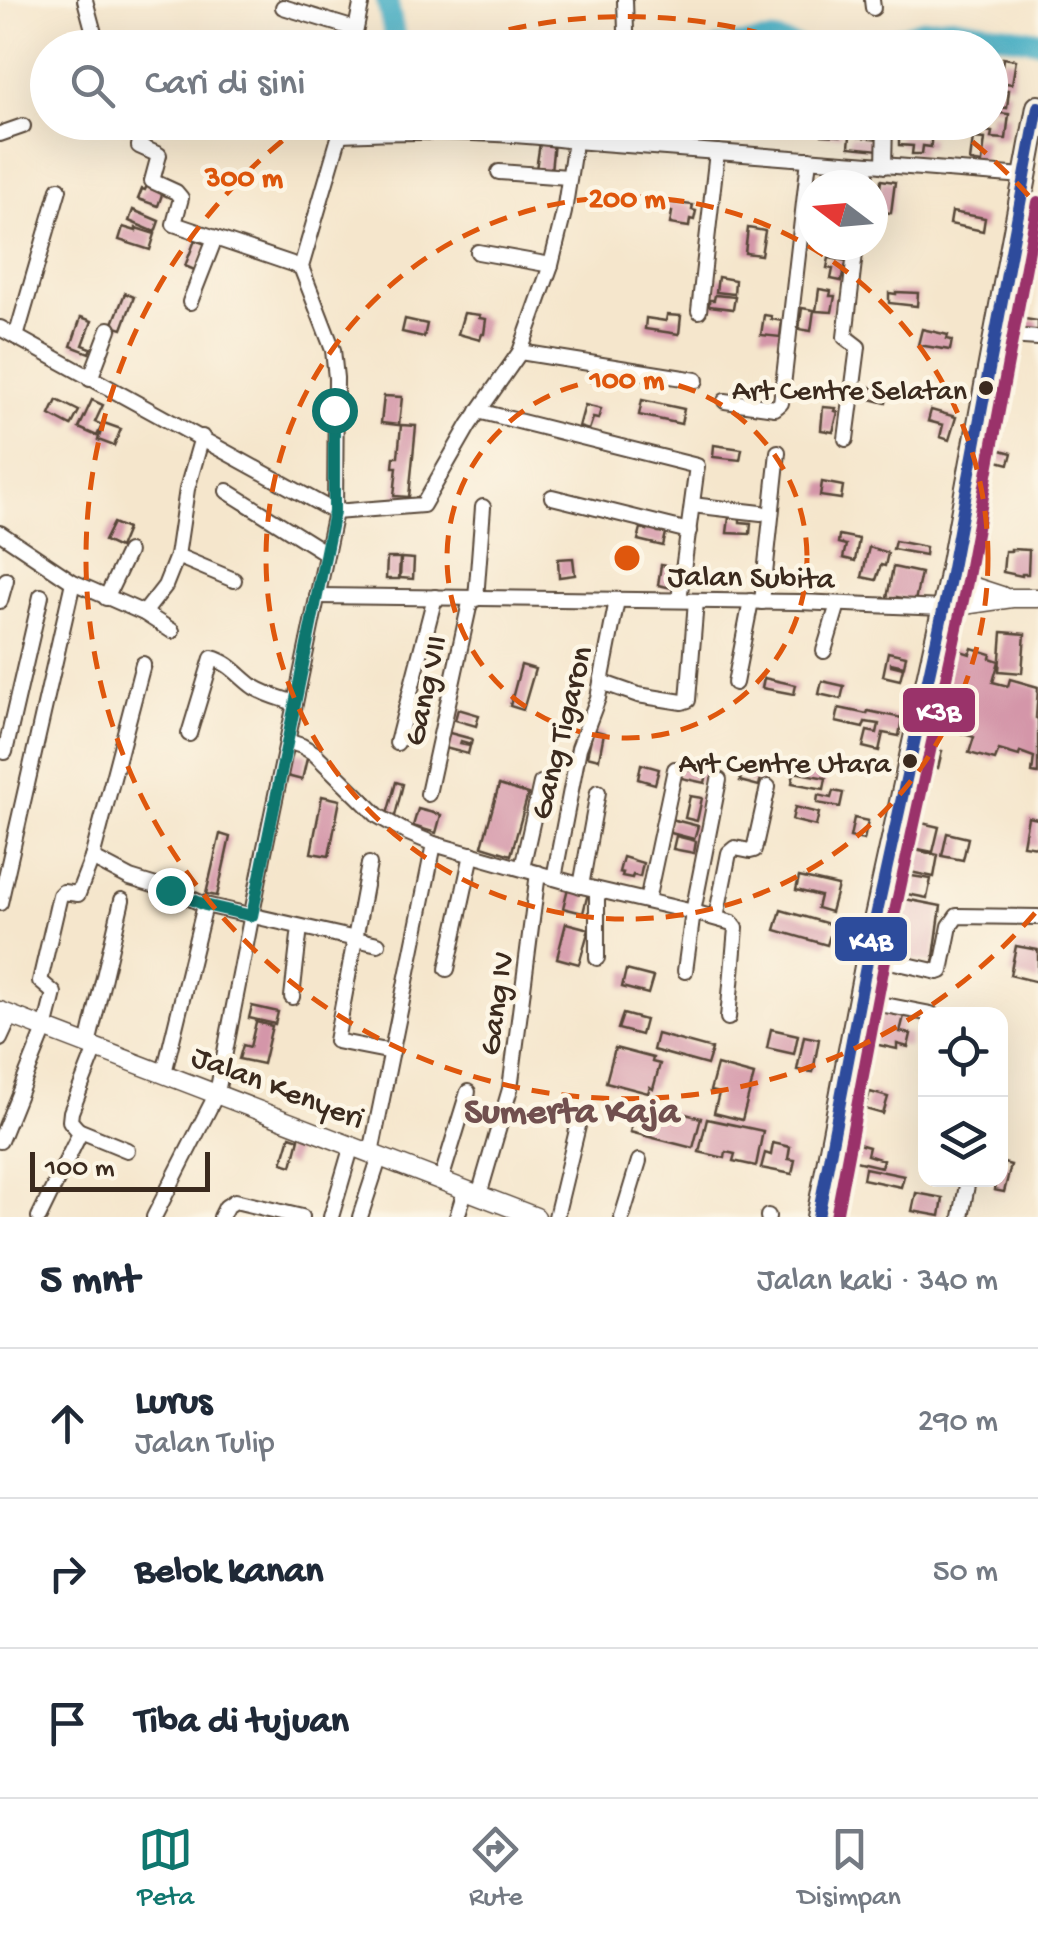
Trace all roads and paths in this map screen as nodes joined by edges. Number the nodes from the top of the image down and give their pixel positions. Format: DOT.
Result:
graph roads {
  1 [pos="85,0"];
  2 [pos="362,0"];
  3 [pos="625,0"];
  4 [pos="283,8"];
  5 [pos="355,29"];
  6 [pos="93,30"];
  7 [pos="626,30"];
  8 [pos="1038,107"];
  9 [pos="23,126"];
  10 [pos="0,134"];
  11 [pos="140,140"];
  12 [pos="337,140"];
  13 [pos="567,140"];
  14 [pos="885,140"];
  15 [pos="575,141"];
  16 [pos="717,152"];
  17 [pos="809,160"];
  18 [pos="1030,163"];
  19 [pos="866,165"];
  20 [pos="884,166"];
  21 [pos="866,170"];
  22 [pos="499,172"];
  23 [pos="568,177"];
  24 [pos="58,189"];
  25 [pos="215,238"];
  26 [pos="1012,242"];
  27 [pos="1038,245"];
  28 [pos="478,252"];
  29 [pos="854,260"];
  30 [pos="552,266"];
  31 [pos="301,267"];
  32 [pos="190,302"];
  33 [pos="698,311"];
  34 [pos="0,328"];
  35 [pos="109,328"];
  36 [pos="994,335"];
  37 [pos="16,337"];
  38 [pos="1038,338"];
  39 [pos="520,352"];
  40 [pos="90,378"];
  41 [pos="696,380"];
  42 [pos="725,402"];
  43 [pos="478,411"];
  44 [pos="202,437"];
  45 [pos="846,439"];
  46 [pos="778,452"];
  47 [pos="226,490"];
  48 [pos="552,496"];
  49 [pos="692,505"];
  50 [pos="482,507"];
  51 [pos="334,512"];
  52 [pos="760,513"];
  53 [pos="688,531"];
  54 [pos="0,534"];
  55 [pos="128,552"];
  56 [pos="326,552"];
  57 [pos="177,556"];
  58 [pos="950,579"];
  59 [pos="6,580"];
  60 [pos="234,580"];
  61 [pos="73,582"];
  62 [pos="40,596"];
  63 [pos="317,596"];
  64 [pos="435,597"];
  65 [pos="106,598"];
  66 [pos="1012,598"];
  67 [pos="1038,598"];
  68 [pos="474,599"];
  69 [pos="617,600"];
  70 [pos="678,600"];
  71 [pos="696,600"];
  72 [pos="0,602"];
  73 [pos="756,602"];
  74 [pos="838,604"];
  75 [pos="943,608"];
  76 [pos="144,612"];
  77 [pos="172,631"];
  78 [pos="824,651"];
  79 [pos="143,664"];
  80 [pos="601,682"];
  81 [pos="736,683"];
  82 [pos="294,703"];
  83 [pos="188,734"];
  84 [pos="287,741"];
  85 [pos="398,743"];
  86 [pos="2,751"];
  87 [pos="32,758"];
  88 [pos="675,770"];
  89 [pos="719,780"];
  90 [pos="541,783"];
  91 [pos="768,786"];
  92 [pos="598,792"];
  93 [pos="428,794"];
  94 [pos="434,844"];
  95 [pos="472,854"];
  96 [pos="92,858"];
  97 [pos="369,864"];
  98 [pos="522,868"];
  99 [pos="538,873"];
  100 [pos="554,878"];
  101 [pos="581,886"];
  102 [pos="598,890"];
  103 [pos="122,900"];
  104 [pos="647,901"];
  105 [pos="0,903"];
  106 [pos="205,905"];
  107 [pos="693,912"];
  108 [pos="252,916"];
  109 [pos="1038,917"];
  110 [pos="716,918"];
  111 [pos="300,927"];
  112 [pos="356,940"];
  113 [pos="378,944"];
  114 [pos="868,956"];
  115 [pos="598,958"];
  116 [pos="447,969"];
  117 [pos="685,971"];
  118 [pos="292,996"];
  119 [pos="859,1000"];
  120 [pos="918,1011"];
  121 [pos="6,1013"];
  122 [pos="728,1018"];
  123 [pos="45,1028"];
  124 [pos="0,1039"];
  125 [pos="92,1047"];
  126 [pos="392,1052"];
  127 [pos="164,1073"];
  128 [pos="468,1092"];
  129 [pos="217,1093"];
  130 [pos="578,1122"];
  131 [pos="78,1130"];
  132 [pos="0,1141"];
  133 [pos="352,1145"];
  134 [pos="127,1150"];
  135 [pos="375,1154"];
  136 [pos="639,1160"];
  137 [pos="441,1180"];
  138 [pos="966,1187"];
  139 [pos="472,1193"];
  140 [pos="502,1211"];
  141 [pos="271,1213"];
  142 [pos="38,1217"];
  143 [pos="154,1217"];
  144 [pos="221,1217"];
  145 [pos="302,1217"];
  146 [pos="331,1217"];
  147 [pos="360,1217"];
  148 [pos="457,1217"];
  149 [pos="536,1217"];
  150 [pos="556,1217"];
  151 [pos="622,1217"];
  152 [pos="818,1217"];
  153 [pos="960,1217"];
  1 -- 6 [label="street"];
  2 -- 5 [label="street"];
  3 -- 7 [label="street"];
  4 -- 5 [label="street"];
  8 -- 18 [label="main road"];
  9 -- 10 [label="street"];
  11 -- 25 [label="street"];
  12 -- 31 [label="street"];
  13 -- 15 [label="street"];
  14 -- 20 [label="street"];
  15 -- 16 [label="street"];
  15 -- 23 [label="street"];
  16 -- 17 [label="street"];
  16 -- 33 [label="street"];
  17 -- 19 [label="street"];
  17 -- 42 [label="street"];
  18 -- 20 [label="street"];
  18 -- 26 [label="main road"];
  19 -- 20 [label="street"];
  19 -- 21 [label="street"];
  22 -- 23 [label="street"];
  23 -- 30 [label="street"];
  24 -- 37 [label="street"];
  25 -- 31 [label="street"];
  25 -- 32 [label="street"];
  26 -- 27 [label="street"];
  26 -- 36 [label="main road"];
  28 -- 30 [label="street"];
  29 -- 45 [label="street"];
  30 -- 39 [label="street"];
  31 -- 51 [label="street"];
  34 -- 37 [label="street"];
  35 -- 40 [label="street"];
  36 -- 38 [label="street"];
  36 -- 58 [label="main road"];
  37 -- 40 [label="street"];
  39 -- 41 [label="street"];
  39 -- 43 [label="street"];
  40 -- 44 [label="street"];
  43 -- 49 [label="street"];
  43 -- 51 [label="street"];
  44 -- 51 [label="street"];
  44 -- 57 [label="street"];
  46 -- 73 [label="street"];
  47 -- 56 [label="street"];
  48 -- 53 [label="street"];
  49 -- 52 [label="street"];
  49 -- 53 [label="street"];
  50 -- 68 [label="street, Gang VII"];
  51 -- 56 [label="street"];
  53 -- 70 [label="street"];
  54 -- 61 [label="street"];
  55 -- 65 [label="street"];
  56 -- 63 [label="street"];
  57 -- 60 [label="street"];
  57 -- 76 [label="street"];
  58 -- 66 [label="street"];
  58 -- 75 [label="main road"];
  59 -- 72 [label="street"];
  61 -- 65 [label="street"];
  61 -- 87 [label="street"];
  62 -- 86 [label="street"];
  63 -- 64 [label="street, Jalan Subita"];
  63 -- 82 [label="street"];
  64 -- 68 [label="street, Jalan Subita"];
  64 -- 85 [label="street"];
  65 -- 76 [label="street"];
  66 -- 67 [label="street"];
  66 -- 75 [label="street"];
  68 -- 69 [label="street, Jalan Subita"];
  68 -- 93 [label="street, Gang VII"];
  69 -- 70 [label="street, Jalan Subita"];
  69 -- 80 [label="street, Gang Tigaron"];
  70 -- 71 [label="street, Jalan Subita"];
  71 -- 73 [label="street, Jalan Subita"];
  71 -- 80 [label="street"];
  73 -- 74 [label="street, Jalan Subita"];
  73 -- 81 [label="street"];
  74 -- 75 [label="street, Jalan Subita"];
  74 -- 78 [label="street"];
  75 -- 114 [label="main road"];
  76 -- 77 [label="street"];
  79 -- 96 [label="street"];
  80 -- 100 [label="street, Gang Tigaron"];
  82 -- 83 [label="street"];
  82 -- 84 [label="street"];
  84 -- 94 [label="street"];
  84 -- 108 [label="street"];
  86 -- 87 [label="street"];
  87 -- 105 [label="street"];
  88 -- 104 [label="street"];
  89 -- 107 [label="street"];
  90 -- 98 [label="street"];
  91 -- 110 [label="street"];
  92 -- 101 [label="street"];
  94 -- 95 [label="street"];
  94 -- 126 [label="street"];
  95 -- 98 [label="street"];
  95 -- 116 [label="street"];
  96 -- 106 [label="street"];
  96 -- 123 [label="street"];
  97 -- 112 [label="street"];
  98 -- 99 [label="street"];
  99 -- 100 [label="street"];
  99 -- 139 [label="street, Gang IV"];
  100 -- 101 [label="street"];
  101 -- 102 [label="street"];
  102 -- 104 [label="street"];
  102 -- 115 [label="street"];
  103 -- 125 [label="street"];
  104 -- 107 [label="street"];
  106 -- 108 [label="street"];
  106 -- 127 [label="street"];
  107 -- 110 [label="street"];
  107 -- 117 [label="street"];
  108 -- 111 [label="street"];
  108 -- 129 [label="street"];
  109 -- 114 [label="street"];
  110 -- 122 [label="street"];
  111 -- 112 [label="street"];
  111 -- 118 [label="street"];
  112 -- 113 [label="street"];
  112 -- 126 [label="street"];
  114 -- 119 [label="main road"];
  119 -- 120 [label="street"];
  119 -- 152 [label="main road"];
  121 -- 123 [label="street, Jalan Kenyeri"];
  121 -- 124 [label="street"];
  123 -- 125 [label="street, Jalan Kenyeri"];
  123 -- 132 [label="street"];
  125 -- 127 [label="street, Jalan Kenyeri"];
  125 -- 131 [label="street"];
  126 -- 135 [label="street"];
  127 -- 129 [label="street, Jalan Kenyeri"];
  128 -- 137 [label="street"];
  129 -- 133 [label="street, Jalan Kenyeri"];
  129 -- 143 [label="street"];
  130 -- 150 [label="street"];
  131 -- 134 [label="street"];
  131 -- 142 [label="street"];
  133 -- 135 [label="street, Jalan Kenyeri"];
  133 -- 146 [label="street"];
  135 -- 137 [label="street, Jalan Kenyeri"];
  135 -- 147 [label="street"];
  136 -- 151 [label="street"];
  137 -- 139 [label="street, Jalan Kenyeri"];
  138 -- 153 [label="street"];
  139 -- 140 [label="street, Jalan Kenyeri"];
  139 -- 148 [label="street, Gang IV"];
  140 -- 149 [label="street, Jalan Kenyeri"];
  141 -- 144 [label="street"];
  141 -- 145 [label="street"];
}
